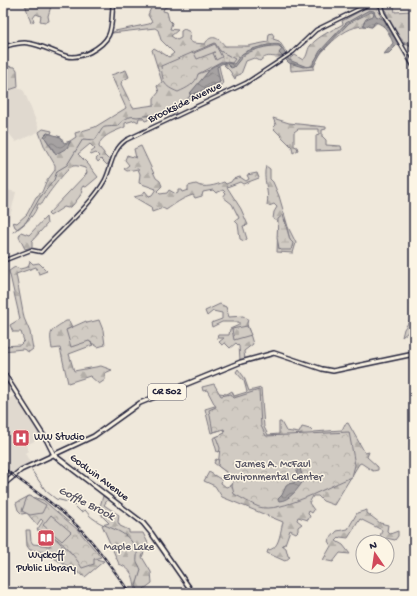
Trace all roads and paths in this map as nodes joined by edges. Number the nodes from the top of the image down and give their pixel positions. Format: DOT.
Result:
graph roads {
  1 [pos="113,3"];
  2 [pos="371,3"];
  3 [pos="380,3"];
  4 [pos="3,47"];
  5 [pos="414,67"];
  6 [pos="3,261"];
  7 [pos="414,354"];
  8 [pos="3,372"];
  9 [pos="54,455"];
  10 [pos="3,485"];
  11 [pos="192,593"];
  1 -- 4 [label="main road"];
  2 -- 6 [label="street, Brookside Avenue"];
  3 -- 5 [label="main road"];
  7 -- 9 [label="main road, CR 502"];
  8 -- 9 [label="main road, Godwin Avenue"];
  9 -- 10 [label="main road"];
  9 -- 11 [label="main road, Godwin Avenue"];
}
